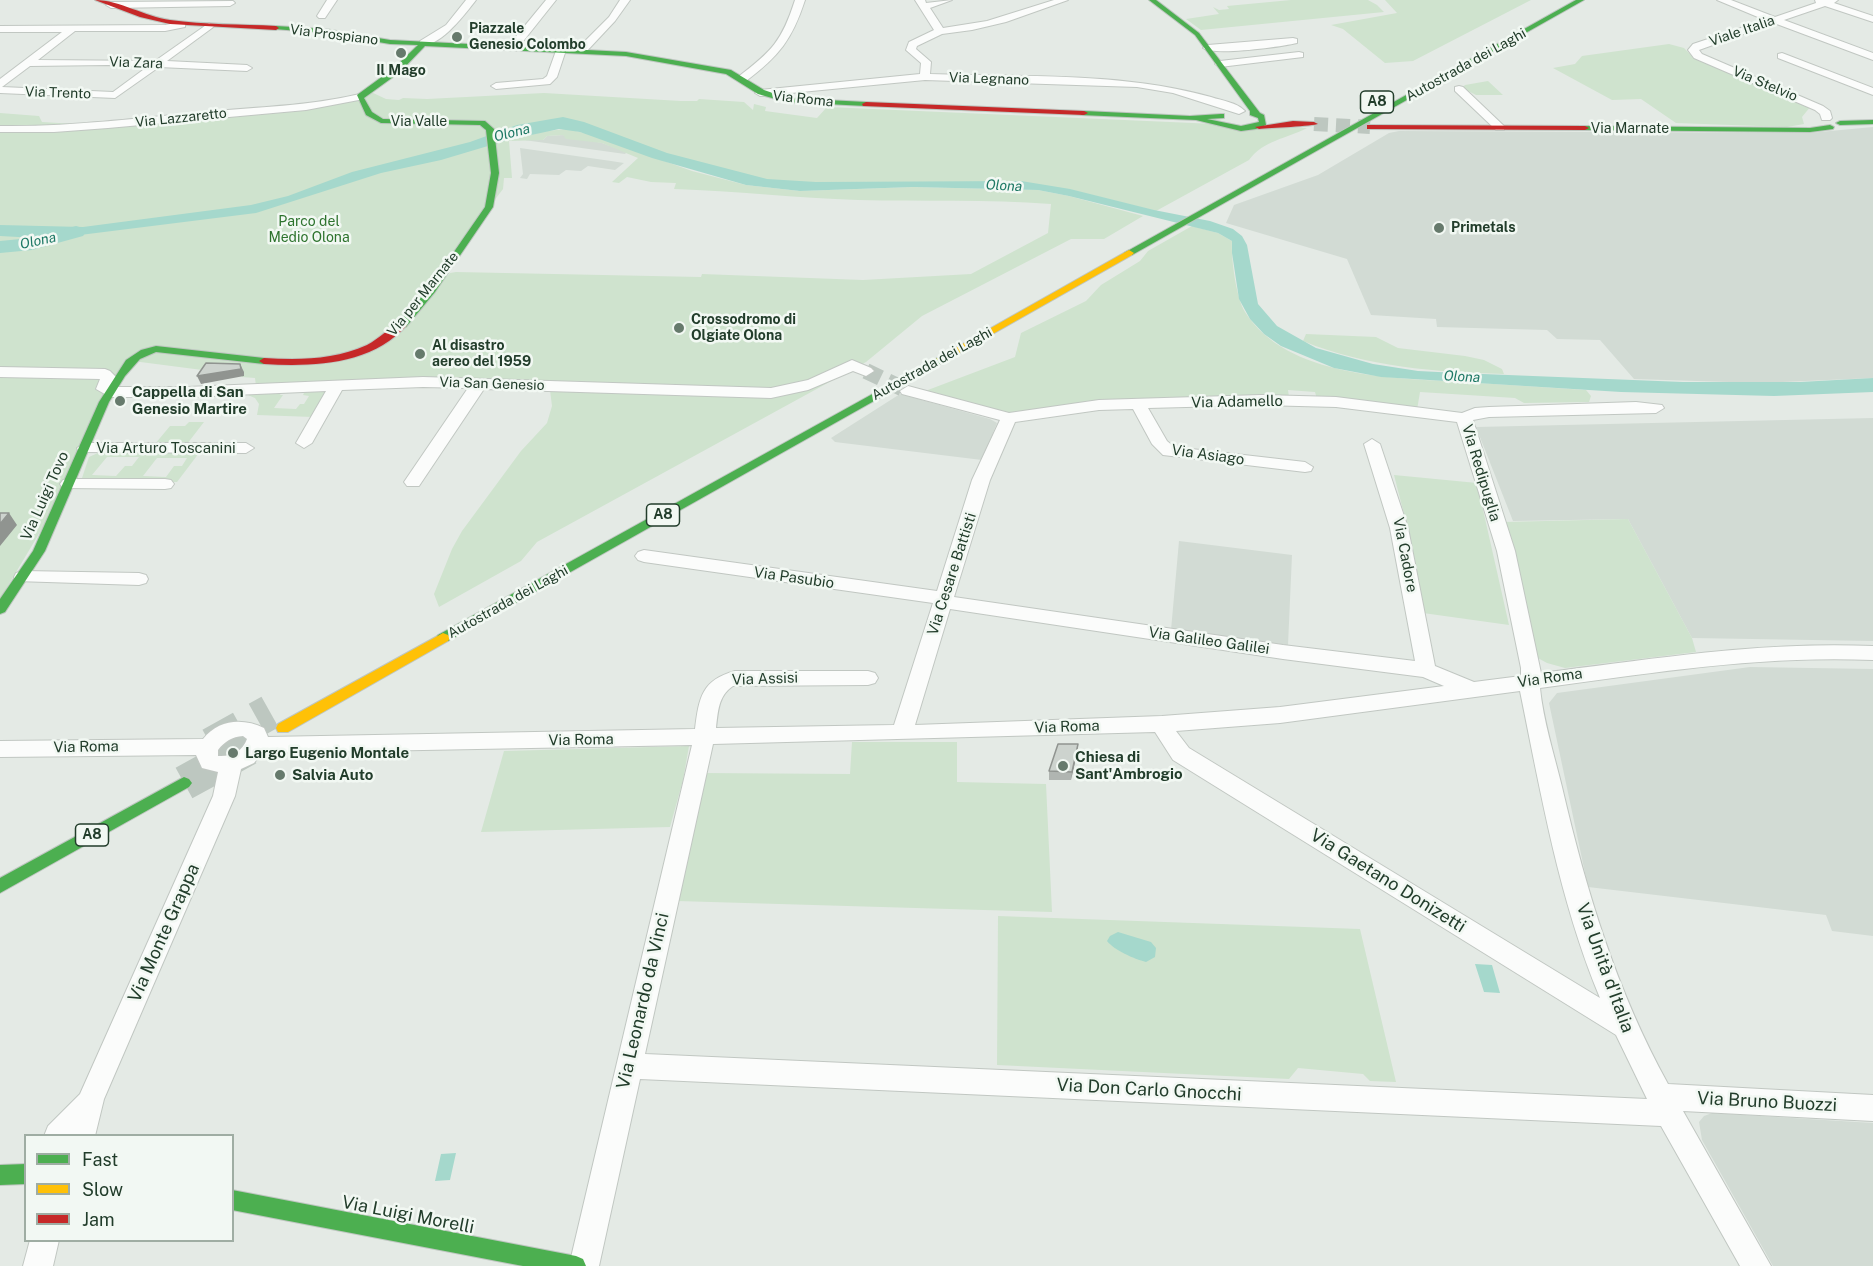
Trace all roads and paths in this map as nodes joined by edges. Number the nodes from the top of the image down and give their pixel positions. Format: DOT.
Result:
graph roads {
  1 [pos="332,0"];
  2 [pos="471,0"];
  3 [pos="551,0"];
  4 [pos="625,0"];
  5 [pos="800,0"];
  6 [pos="947,0"];
  7 [pos="1063,0"];
  8 [pos="1152,0"];
  9 [pos="1561,0"];
  10 [pos="1581,0"];
  11 [pos="1722,0"];
  12 [pos="1825,1"];
  13 [pos="232,2"];
  14 [pos="104,3"];
  15 [pos="922,3"];
  16 [pos="322,16"];
  17 [pos="1873,19"];
  18 [pos="1776,20"];
  19 [pos="142,22"];
  20 [pos="182,25"];
  21 [pos="207,25"];
  22 [pos="73,28"];
  23 [pos="0,29"];
  24 [pos="940,31"];
  25 [pos="1293,41"];
  26 [pos="420,47"];
  27 [pos="513,47"];
  28 [pos="1208,48"];
  29 [pos="561,50"];
  30 [pos="581,51"];
  31 [pos="1299,55"];
  32 [pos="1698,56"];
  33 [pos="1782,56"];
  34 [pos="1873,57"];
  35 [pos="26,63"];
  36 [pos="160,63"];
  37 [pos="1220,64"];
  38 [pos="247,68"];
  39 [pos="925,77"];
  40 [pos="742,79"];
  41 [pos="0,84"];
  42 [pos="496,86"];
  43 [pos="1459,89"];
  44 [pos="0,90"];
  45 [pos="1873,92"];
  46 [pos="760,93"];
  47 [pos="367,108"];
  48 [pos="1229,111"];
  49 [pos="1258,119"];
  50 [pos="1832,122"];
  51 [pos="1873,122"];
  52 [pos="1314,124"];
  53 [pos="1371,126"];
  54 [pos="1500,128"];
  55 [pos="0,129"];
  56 [pos="492,138"];
  57 [pos="1021,297"];
  58 [pos="0,372"];
  59 [pos="869,378"];
  60 [pos="478,384"];
  61 [pos="337,386"];
  62 [pos="110,392"];
  63 [pos="908,392"];
  64 [pos="1138,404"];
  65 [pos="1656,408"];
  66 [pos="1010,418"];
  67 [pos="1464,418"];
  68 [pos="304,442"];
  69 [pos="1372,444"];
  70 [pos="85,448"];
  71 [pos="246,448"];
  72 [pos="1305,467"];
  73 [pos="413,482"];
  74 [pos="69,484"];
  75 [pos="165,484"];
  76 [pos="644,556"];
  77 [pos="23,577"];
  78 [pos="139,579"];
  79 [pos="944,602"];
  80 [pos="0,609"];
  81 [pos="1873,652"];
  82 [pos="1426,670"];
  83 [pos="868,678"];
  84 [pos="1531,681"];
  85 [pos="1471,689"];
  86 [pos="1162,724"];
  87 [pos="284,728"];
  88 [pos="902,733"];
  89 [pos="704,737"];
  90 [pos="257,746"];
  91 [pos="208,747"];
  92 [pos="0,749"];
  93 [pos="231,764"];
  94 [pos="184,783"];
  95 [pos="0,886"];
  96 [pos="1625,1028"];
  97 [pos="628,1066"];
  98 [pos="91,1099"];
  99 [pos="1666,1105"];
  100 [pos="1873,1108"];
  101 [pos="60,1134"];
  102 [pos="82,1134"];
  103 [pos="234,1200"];
  104 [pos="44,1242"];
  105 [pos="38,1266"];
  106 [pos="576,1266"];
  107 [pos="584,1266"];
  108 [pos="1756,1266"];
  1 -- 16 [label="street"];
  2 -- 26 [label="street"];
  3 -- 27 [label="street"];
  4 -- 30 [label="street"];
  5 -- 40 [label="street"];
  6 -- 15 [label="street"];
  7 -- 24 [label="street"];
  8 -- 28 [label="main road"];
  9 -- 57 [label="main road, Autostrada dei Laghi / A8"];
  10 -- 87 [label="main road, Autostrada dei Laghi / A8"];
  11 -- 18 [label="street"];
  12 -- 17 [label="street"];
  12 -- 18 [label="street, Viale Italia"];
  13 -- 14 [label="street"];
  13 -- 21 [label="street"];
  14 -- 19 [label="main road"];
  15 -- 24 [label="street"];
  18 -- 32 [label="street, Viale Italia"];
  18 -- 34 [label="street"];
  19 -- 20 [label="street, Via Prospiano"];
  19 -- 20 [label="main road"];
  19 -- 21 [label="main road"];
  19 -- 22 [label="street, Via Prospiano"];
  20 -- 21 [label="main road, Via Prospiano"];
  21 -- 26 [label="main road, Via Prospiano"];
  21 -- 36 [label="street"];
  22 -- 23 [label="street, Via Prospiano"];
  22 -- 35 [label="street"];
  24 -- 39 [label="street"];
  25 -- 28 [label="street"];
  26 -- 27 [label="main road, Via Roma"];
  26 -- 47 [label="main road"];
  27 -- 29 [label="main road, Via Roma"];
  28 -- 37 [label="main road"];
  29 -- 30 [label="main road, Via Roma"];
  29 -- 42 [label="street"];
  30 -- 40 [label="main road, Via Roma"];
  31 -- 37 [label="street"];
  32 -- 50 [label="street, Via Stelvio"];
  33 -- 45 [label="street"];
  35 -- 36 [label="street, Via Zara"];
  35 -- 41 [label="street"];
  36 -- 38 [label="street, Via Zara"];
  36 -- 44 [label="street, Via Trento"];
  37 -- 48 [label="main road"];
  39 -- 46 [label="street, Via Legnano"];
  39 -- 48 [label="street, Via Legnano"];
  40 -- 46 [label="main road, Via Roma"];
  43 -- 54 [label="street"];
  46 -- 48 [label="main road, Via Roma"];
  47 -- 55 [label="street, Via Lazzaretto"];
  47 -- 56 [label="main road, Via Valle"];
  48 -- 49 [label="main road"];
  48 -- 49 [label="main road, Via Roma"];
  49 -- 52 [label="main road, Via Roma"];
  50 -- 51 [label="main road, Via Marnate"];
  50 -- 54 [label="main road, Via Marnate"];
  53 -- 54 [label="main road, Via Marnate"];
  56 -- 62 [label="main road, Via per Marnate"];
  58 -- 62 [label="street"];
  59 -- 60 [label="street, Via San Genesio"];
  60 -- 61 [label="street, Via San Genesio"];
  60 -- 73 [label="street"];
  61 -- 62 [label="street, Via San Genesio"];
  61 -- 68 [label="street"];
  62 -- 70 [label="main road, Via Luigi Tovo"];
  63 -- 66 [label="street"];
  64 -- 66 [label="street, Via Adamello"];
  64 -- 67 [label="street, Via Adamello"];
  64 -- 72 [label="street, Via Asiago"];
  65 -- 67 [label="street, Via Redipuglia"];
  66 -- 79 [label="street, Via Cesare Battisti"];
  67 -- 84 [label="street, Via Redipuglia"];
  69 -- 82 [label="street, Via Cadore"];
  70 -- 71 [label="street, Via Arturo Toscanini"];
  70 -- 74 [label="main road, Via Luigi Tovo"];
  74 -- 75 [label="street"];
  74 -- 77 [label="main road, Via Luigi Tovo"];
  76 -- 79 [label="street, Via Pasubio"];
  77 -- 78 [label="street"];
  77 -- 80 [label="main road, Via Luigi Tovo"];
  79 -- 82 [label="street, Via Galileo Galilei"];
  79 -- 88 [label="street, Via Cesare Battisti"];
  81 -- 84 [label="street, Via Roma"];
  82 -- 85 [label="street, Via Galileo Galilei"];
  83 -- 89 [label="street, Via Assisi"];
  84 -- 85 [label="street, Via Roma"];
  84 -- 96 [label="street, Via Unità d'Italia"];
  85 -- 86 [label="street, Via Roma"];
  86 -- 88 [label="street, Via Roma"];
  86 -- 96 [label="street, Via Gaetano Donizetti"];
  88 -- 89 [label="street, Via Roma"];
  89 -- 90 [label="street, Via Roma"];
  89 -- 97 [label="street, Via Leonardo da Vinci"];
  90 -- 91 [label="street"];
  90 -- 93 [label="street"];
  91 -- 92 [label="street, Via Roma"];
  91 -- 93 [label="street"];
  93 -- 98 [label="street, Via Monte Grappa"];
  94 -- 95 [label="main road, A8"];
  96 -- 99 [label="street, Via Unità d'Italia"];
  97 -- 99 [label="street, Via Don Carlo Gnocchi"];
  97 -- 107 [label="street, Via Leonardo da Vinci"];
  98 -- 101 [label="street, Via Monte Grappa"];
  98 -- 102 [label="street, Via Monte Grappa"];
  99 -- 100 [label="street, Via Bruno Buozzi"];
  99 -- 108 [label="street, Via Unità d'Italia"];
  103 -- 106 [label="main road, Via Luigi Morelli"];
  104 -- 105 [label="street"];
}
